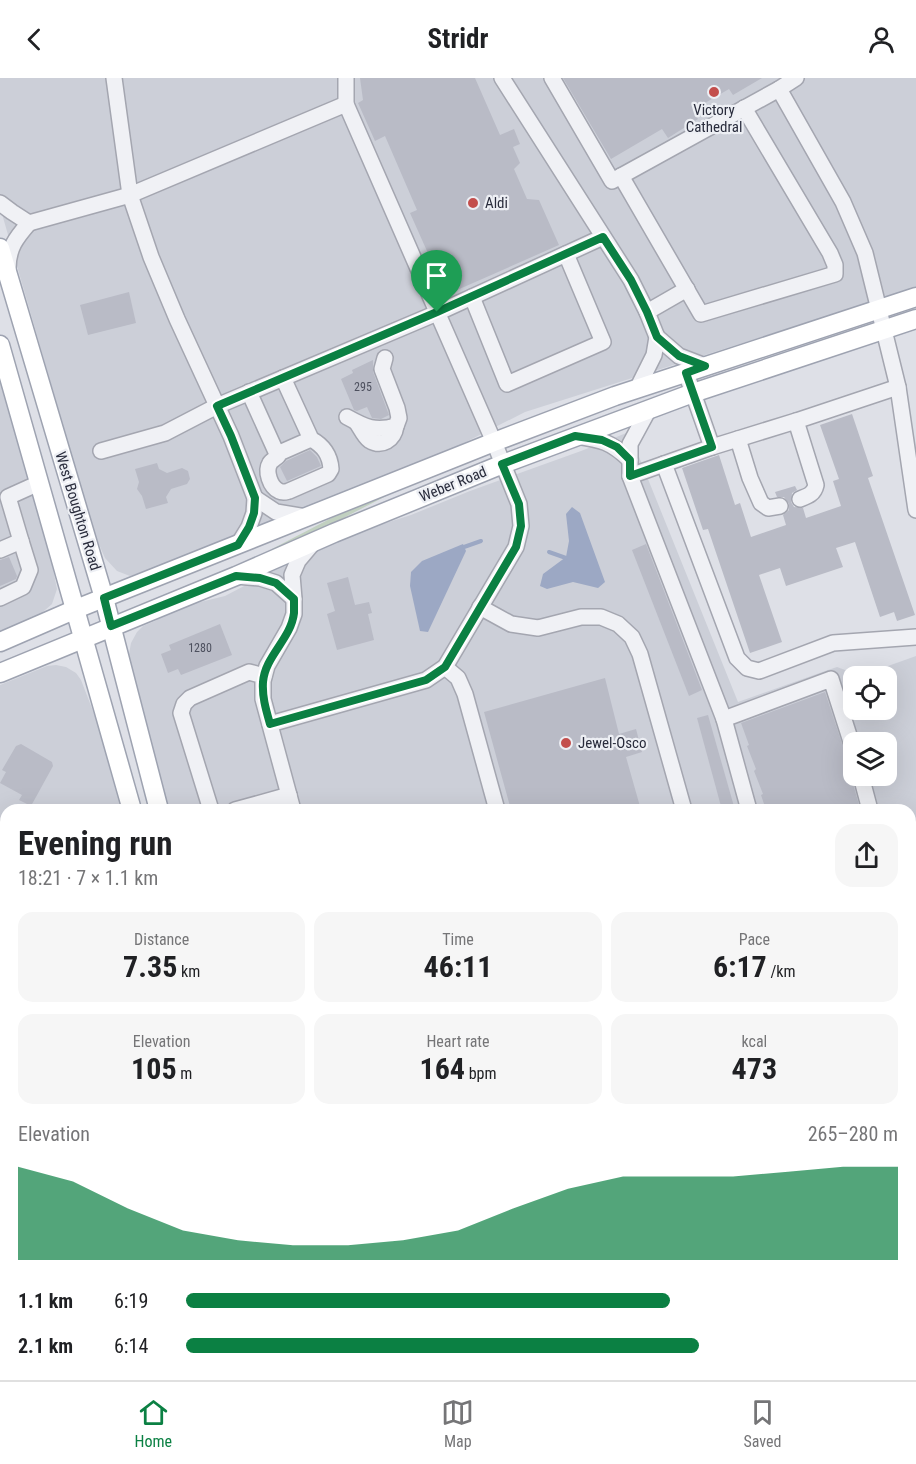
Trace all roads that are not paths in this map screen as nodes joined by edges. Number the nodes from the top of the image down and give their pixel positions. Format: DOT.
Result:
graph roads {
  1 [pos="114,78"];
  2 [pos="346,78"];
  3 [pos="502,78"];
  4 [pos="552,78"];
  5 [pos="796,78"];
  6 [pos="780,89"];
  7 [pos="346,104"];
  8 [pos="744,108"];
  9 [pos="621,176"];
  10 [pos="130,195"];
  11 [pos="0,203"];
  12 [pos="29,223"];
  13 [pos="603,237"];
  14 [pos="0,248"];
  15 [pos="566,254"];
  16 [pos="7,275"];
  17 [pos="687,290"];
  18 [pos="472,297"];
  19 [pos="916,297"];
  20 [pos="878,309"];
  21 [pos="437,312"];
  22 [pos="647,312"];
  23 [pos="916,319"];
  24 [pos="884,330"];
  25 [pos="657,337"];
  26 [pos="0,345"];
  27 [pos="385,358"];
  28 [pos="705,366"];
  29 [pos="686,373"];
  30 [pos="283,378"];
  31 [pos="898,387"];
  32 [pos="636,389"];
  33 [pos="249,392"];
  34 [pos="693,393"];
  35 [pos="217,406"];
  36 [pos="649,409"];
  37 [pos="352,420"];
  38 [pos="796,421"];
  39 [pos="575,436"];
  40 [pos="311,439"];
  41 [pos="738,439"];
  42 [pos="494,442"];
  43 [pos="712,447"];
  44 [pos="101,451"];
  45 [pos="277,454"];
  46 [pos="630,460"];
  47 [pos="502,464"];
  48 [pos="664,464"];
  49 [pos="630,476"];
  50 [pos="39,483"];
  51 [pos="255,498"];
  52 [pos="800,499"];
  53 [pos="780,506"];
  54 [pos="916,510"];
  55 [pos="306,518"];
  56 [pos="21,541"];
  57 [pos="314,542"];
  58 [pos="238,545"];
  59 [pos="0,550"];
  60 [pos="236,576"];
  61 [pos="0,598"];
  62 [pos="104,598"];
  63 [pos="294,599"];
  64 [pos="480,607"];
  65 [pos="76,609"];
  66 [pos="111,626"];
  67 [pos="916,637"];
  68 [pos="84,639"];
  69 [pos="0,642"];
  70 [pos="445,667"];
  71 [pos="0,673"];
  72 [pos="264,676"];
  73 [pos="724,719"];
  74 [pos="270,724"];
  75 [pos="848,732"];
  76 [pos="864,786"];
  77 [pos="291,802"];
  78 [pos="130,804"];
  79 [pos="157,804"];
  80 [pos="209,804"];
  81 [pos="495,804"];
  82 [pos="682,804"];
  83 [pos="747,804"];
  84 [pos="868,804"];
  1 -- 10 [label="street"];
  2 -- 7 [label="street"];
  3 -- 13 [label="street"];
  4 -- 9 [label="street"];
  5 -- 6 [label="street"];
  6 -- 8 [label="street"];
  6 -- 20 [label="street"];
  7 -- 10 [label="street"];
  7 -- 21 [label="street"];
  8 -- 9 [label="street"];
  8 -- 17 [label="street"];
  9 -- 17 [label="street"];
  10 -- 12 [label="street"];
  10 -- 35 [label="street"];
  11 -- 12 [label="street"];
  12 -- 16 [label="street"];
  13 -- 15 [label="street"];
  13 -- 22 [label="street"];
  14 -- 16 [label="main road, West Boughton Road"];
  15 -- 18 [label="street"];
  15 -- 18 [label="street"];
  16 -- 62 [label="main road, West Boughton Road"];
  17 -- 22 [label="street"];
  18 -- 21 [label="street"];
  19 -- 20 [label="main road, Weber Road"];
  20 -- 24 [label="street"];
  20 -- 28 [label="main road, Weber Road"];
  21 -- 30 [label="street"];
  21 -- 42 [label="street"];
  22 -- 25 [label="street"];
  23 -- 24 [label="main road, Weber Road"];
  24 -- 31 [label="street"];
  24 -- 34 [label="main road, Weber Road"];
  25 -- 28 [label="street"];
  25 -- 32 [label="street"];
  26 -- 50 [label="main road, West Boughton Road"];
  27 -- 37 [label="street"];
  28 -- 29 [label="main road, Weber Road"];
  29 -- 32 [label="main road, Weber Road"];
  29 -- 34 [label="street"];
  30 -- 33 [label="street"];
  30 -- 40 [label="street"];
  31 -- 38 [label="street"];
  31 -- 54 [label="street"];
  32 -- 42 [label="main road, Weber Road"];
  33 -- 35 [label="street"];
  33 -- 45 [label="street"];
  34 -- 36 [label="main road, Weber Road"];
  34 -- 43 [label="street"];
  35 -- 44 [label="street"];
  35 -- 51 [label="street"];
  36 -- 39 [label="main road, Weber Road"];
  36 -- 46 [label="street"];
  38 -- 41 [label="street"];
  38 -- 52 [label="street"];
  39 -- 46 [label="street"];
  39 -- 47 [label="main road, Weber Road"];
  40 -- 45 [label="street"];
  40 -- 45 [label="street"];
  41 -- 43 [label="street"];
  41 -- 53 [label="street"];
  42 -- 47 [label="street"];
  42 -- 55 [label="main road, Weber Road"];
  43 -- 48 [label="street"];
  46 -- 49 [label="street"];
  47 -- 57 [label="main road, Weber Road"];
  47 -- 64 [label="street"];
  48 -- 49 [label="street"];
  48 -- 67 [label="street"];
  49 -- 73 [label="street"];
  50 -- 56 [label="street"];
  50 -- 65 [label="main road, West Boughton Road"];
  51 -- 55 [label="street"];
  51 -- 58 [label="street"];
  55 -- 58 [label="main road, Weber Road"];
  56 -- 59 [label="street"];
  56 -- 61 [label="street"];
  57 -- 60 [label="main road, Weber Road"];
  57 -- 63 [label="street"];
  58 -- 62 [label="main road, Weber Road"];
  60 -- 63 [label="street"];
  60 -- 66 [label="main road, Weber Road"];
  62 -- 65 [label="main road, Weber Road"];
  62 -- 66 [label="main road, West Boughton Road"];
  63 -- 72 [label="street"];
  64 -- 70 [label="street"];
  64 -- 82 [label="street"];
  65 -- 68 [label="main road, West Boughton Road"];
  65 -- 69 [label="main road, Weber Road"];
  66 -- 68 [label="main road, Weber Road"];
  66 -- 79 [label="main road, West Boughton Road"];
  68 -- 71 [label="main road, Weber Road"];
  68 -- 78 [label="main road, West Boughton Road"];
  70 -- 74 [label="street"];
  70 -- 81 [label="street"];
  72 -- 74 [label="street"];
  72 -- 80 [label="street"];
  73 -- 75 [label="street"];
  73 -- 83 [label="street"];
  74 -- 77 [label="street"];
  76 -- 84 [label="street"];
}
